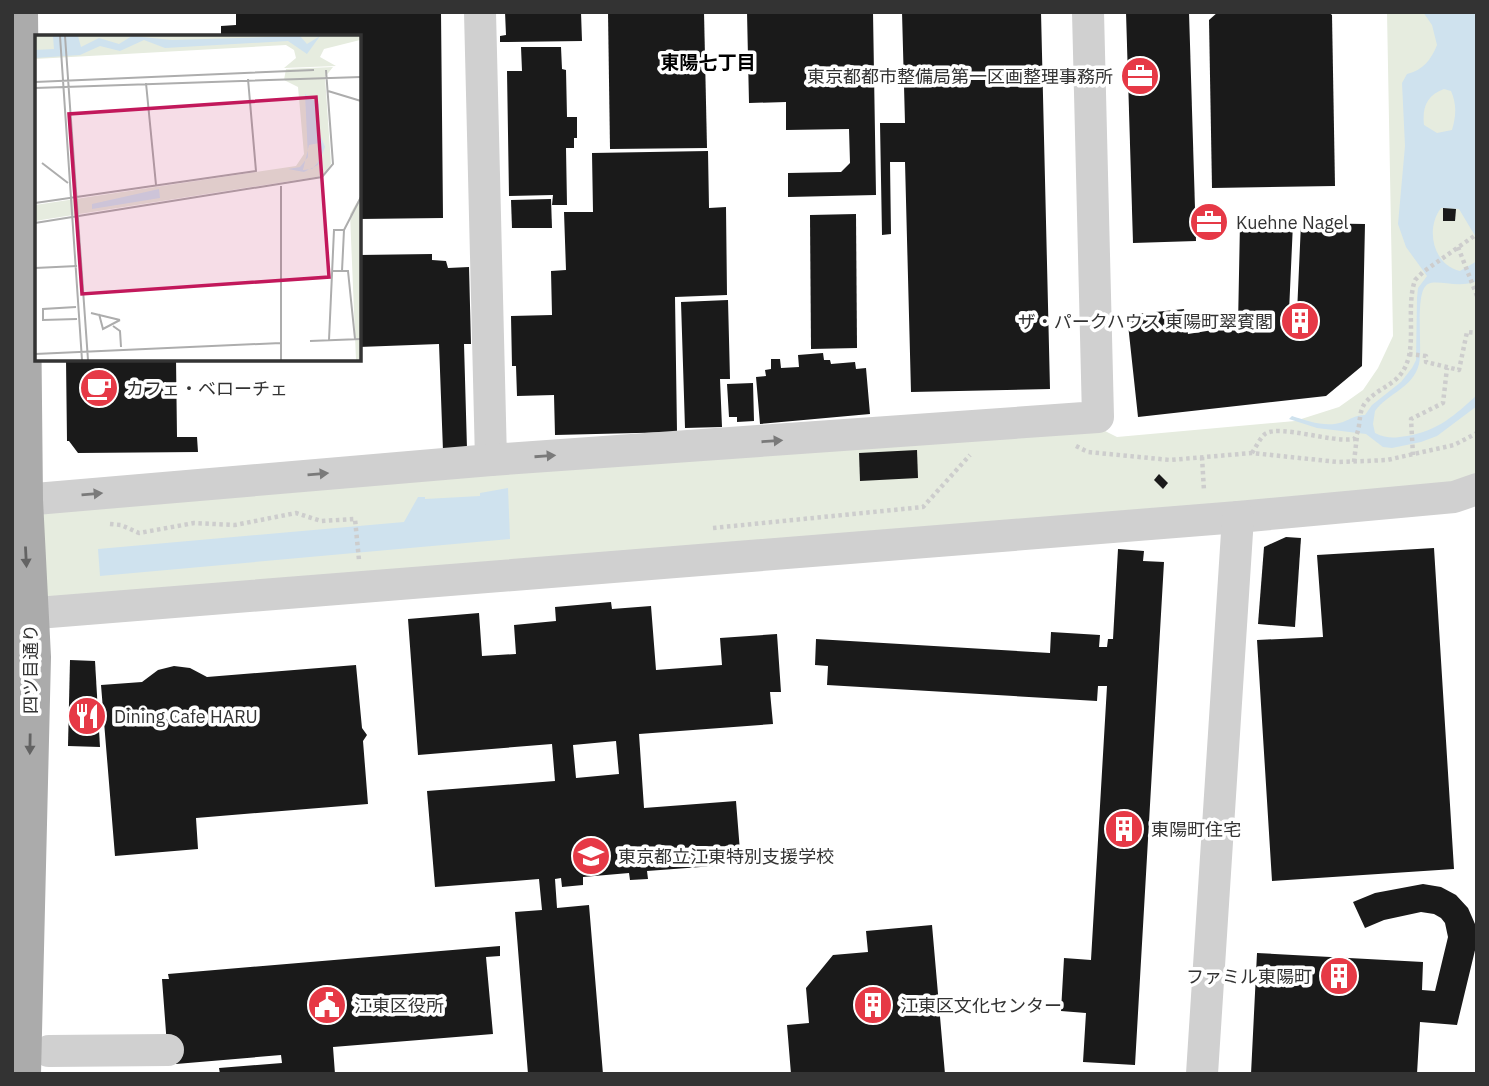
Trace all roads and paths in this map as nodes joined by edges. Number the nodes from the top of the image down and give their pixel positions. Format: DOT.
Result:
graph roads {
  1 [pos="19,12"];
  2 [pos="480,12"];
  3 [pos="1088,12"];
  4 [pos="1477,234"];
  5 [pos="1458,247"];
  6 [pos="1477,296"];
  7 [pos="1477,333"];
  8 [pos="1409,354"];
  9 [pos="1447,368"];
  10 [pos="1477,433"];
  11 [pos="1357,436"];
  12 [pos="1070,442"];
  13 [pos="974,450"];
  14 [pos="1252,453"];
  15 [pos="1413,455"];
  16 [pos="1202,457"];
  17 [pos="491,460"];
  18 [pos="1354,462"];
  19 [pos="1477,489"];
  20 [pos="1204,494"];
  21 [pos="20,504"];
  22 [pos="1238,517"];
  23 [pos="98,524"];
  24 [pos="713,528"];
  25 [pos="372,559"];
  26 [pos="24,610"];
  27 [pos="168,1050"];
  28 [pos="35,1062"];
  29 [pos="1202,1074"];
  1 -- 21 [label="main road, 四ツ目通り"];
  2 -- 17 [label="street"];
  17 -- 3 [label="street, one-way"];
  4 -- 5 [label="path"];
  5 -- 6 [label="path"];
  5 -- 8 [label="path"];
  7 -- 9 [label="path"];
  8 -- 9 [label="path"];
  8 -- 11 [label="path"];
  9 -- 15 [label="path"];
  10 -- 15 [label="path"];
  11 -- 14 [label="path"];
  11 -- 18 [label="path"];
  12 -- 16 [label="path"];
  13 -- 24 [label="path"];
  14 -- 16 [label="path"];
  14 -- 18 [label="path"];
  15 -- 18 [label="path"];
  16 -- 20 [label="path"];
  21 -- 17 [label="street, one-way"];
  19 -- 22 [label="street"];
  21 -- 26 [label="main road, 四ツ目通り, one-way"];
  22 -- 26 [label="street"];
  22 -- 29 [label="street"];
  23 -- 25 [label="path"];
  26 -- 28 [label="main road, 四ツ目通り, one-way"];
  27 -- 28 [label="street"];
}
